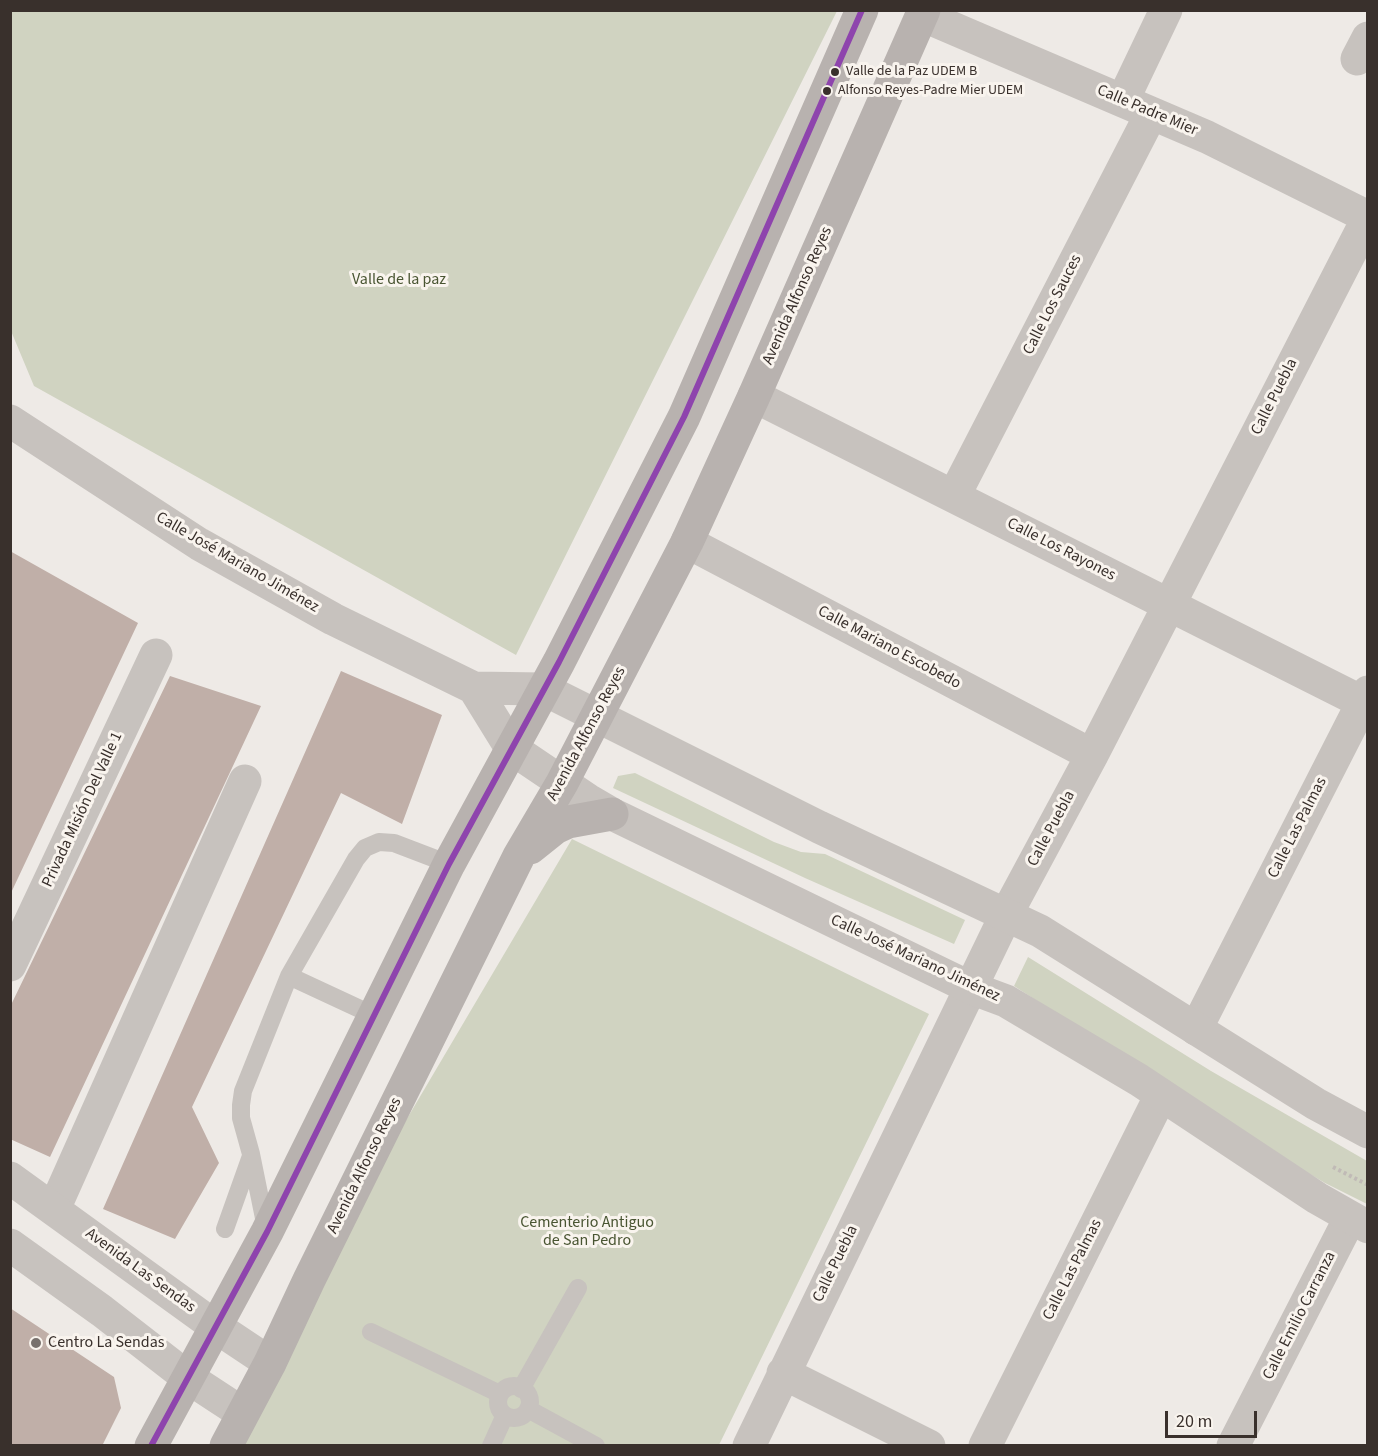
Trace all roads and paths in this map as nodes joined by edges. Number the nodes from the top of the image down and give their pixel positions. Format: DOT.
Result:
graph roads {
  1 [pos="862,10"];
  2 [pos="1166,10"];
  3 [pos="923,13"];
  4 [pos="957,19"];
  5 [pos="1137,107"];
  6 [pos="1368,217"];
  7 [pos="754,396"];
  8 [pos="10,421"];
  9 [pos="954,496"];
  10 [pos="687,542"];
  11 [pos="1168,604"];
  12 [pos="156,655"];
  13 [pos="474,688"];
  14 [pos="543,689"];
  15 [pos="1366,700"];
  16 [pos="598,715"];
  17 [pos="511,748"];
  18 [pos="1092,755"];
  19 [pos="245,781"];
  20 [pos="562,783"];
  21 [pos="612,814"];
  22 [pos="519,856"];
  23 [pos="450,864"];
  24 [pos="1006,915"];
  25 [pos="10,965"];
  26 [pos="289,976"];
  27 [pos="971,988"];
  28 [pos="375,1016"];
  29 [pos="1196,1029"];
  30 [pos="1161,1095"];
  31 [pos="1368,1132"];
  32 [pos="251,1154"];
  33 [pos="10,1178"];
  34 [pos="54,1209"];
  35 [pos="1359,1222"];
  36 [pos="225,1229"];
  37 [pos="267,1232"];
  38 [pos="10,1245"];
  39 [pos="578,1288"];
  40 [pos="216,1327"];
  41 [pos="371,1332"];
  42 [pos="270,1364"];
  43 [pos="783,1374"];
  44 [pos="188,1377"];
  45 [pos="521,1389"];
  46 [pos="500,1394"];
  47 [pos="528,1409"];
  48 [pos="242,1413"];
  49 [pos="505,1415"];
  50 [pos="151,1446"];
  51 [pos="226,1446"];
  52 [pos="491,1446"];
  53 [pos="596,1446"];
  54 [pos="749,1446"];
  55 [pos="929,1446"];
  56 [pos="985,1446"];
  57 [pos="1233,1446"];
  1 -- 14 [label="main road"];
  2 -- 5 [label="street, Calle Los Sauces"];
  3 -- 4 [label="street, Calle Padre Mier"];
  3 -- 7 [label="main road, Avenida Alfonso Reyes"];
  4 -- 5 [label="street, Calle Padre Mier"];
  5 -- 6 [label="street, Calle Padre Mier"];
  5 -- 9 [label="street, Calle Los Sauces"];
  6 -- 11 [label="street, Calle Puebla"];
  7 -- 9 [label="street, Calle Los Rayones"];
  7 -- 10 [label="main road, Avenida Alfonso Reyes"];
  8 -- 13 [label="street, Calle José Mariano Jiménez"];
  9 -- 11 [label="street, Calle Los Rayones"];
  10 -- 16 [label="main road, Avenida Alfonso Reyes"];
  10 -- 18 [label="street, Calle Mariano Escobedo"];
  11 -- 15 [label="street, Calle Los Rayones"];
  11 -- 18 [label="street, Calle Puebla"];
  12 -- 25 [label="street, Privada Misión Del Valle 1"];
  13 -- 14 [label="street, Calle José Mariano Jiménez"];
  13 -- 17 [label="street, Calle José Mariano Jiménez"];
  14 -- 16 [label="street, Calle José Mariano Jiménez"];
  14 -- 17 [label="main road"];
  15 -- 29 [label="street, Calle Las Palmas"];
  16 -- 20 [label="main road, Avenida Alfonso Reyes"];
  16 -- 24 [label="street, Calle José Mariano Jiménez"];
  17 -- 20 [label="street, Calle José Mariano Jiménez"];
  17 -- 23 [label="main road"];
  18 -- 24 [label="street, Calle Puebla"];
  19 -- 34 [label="street"];
  20 -- 21 [label="street, Calle José Mariano Jiménez"];
  20 -- 22 [label="main road, Avenida Alfonso Reyes"];
  21 -- 22 [label="main road"];
  21 -- 27 [label="street, Calle José Mariano Jiménez"];
  22 -- 42 [label="main road, Avenida Alfonso Reyes"];
  23 -- 26 [label="lane"];
  23 -- 28 [label="main road"];
  24 -- 27 [label="street, Calle Puebla"];
  24 -- 29 [label="street, Calle José Mariano Jiménez"];
  26 -- 28 [label="lane"];
  26 -- 32 [label="lane"];
  27 -- 30 [label="street, Calle José Mariano Jiménez"];
  27 -- 43 [label="street, Calle Puebla"];
  28 -- 37 [label="main road"];
  29 -- 31 [label="street, Calle José Mariano Jiménez"];
  30 -- 35 [label="street, Calle José Mariano Jiménez"];
  30 -- 56 [label="street, Calle Las Palmas"];
  32 -- 36 [label="lane"];
  32 -- 37 [label="lane"];
  33 -- 34 [label="street, Avenida Las Sendas"];
  34 -- 40 [label="street, Avenida Las Sendas"];
  35 -- 57 [label="street, Calle Emilio Carranza"];
  37 -- 40 [label="main road"];
  38 -- 44 [label="street"];
  39 -- 45 [label="lane"];
  40 -- 42 [label="street, Avenida Las Sendas"];
  40 -- 44 [label="main road"];
  41 -- 46 [label="lane"];
  42 -- 48 [label="main road, Avenida Alfonso Reyes"];
  43 -- 54 [label="street, Calle Puebla"];
  43 -- 55 [label="street"];
  44 -- 48 [label="street"];
  44 -- 50 [label="main road"];
  45 -- 46 [label="lane"];
  45 -- 47 [label="lane"];
  46 -- 49 [label="lane"];
  47 -- 49 [label="lane"];
  47 -- 53 [label="lane"];
  48 -- 51 [label="main road, Avenida Alfonso Reyes"];
  49 -- 52 [label="lane"];
}
